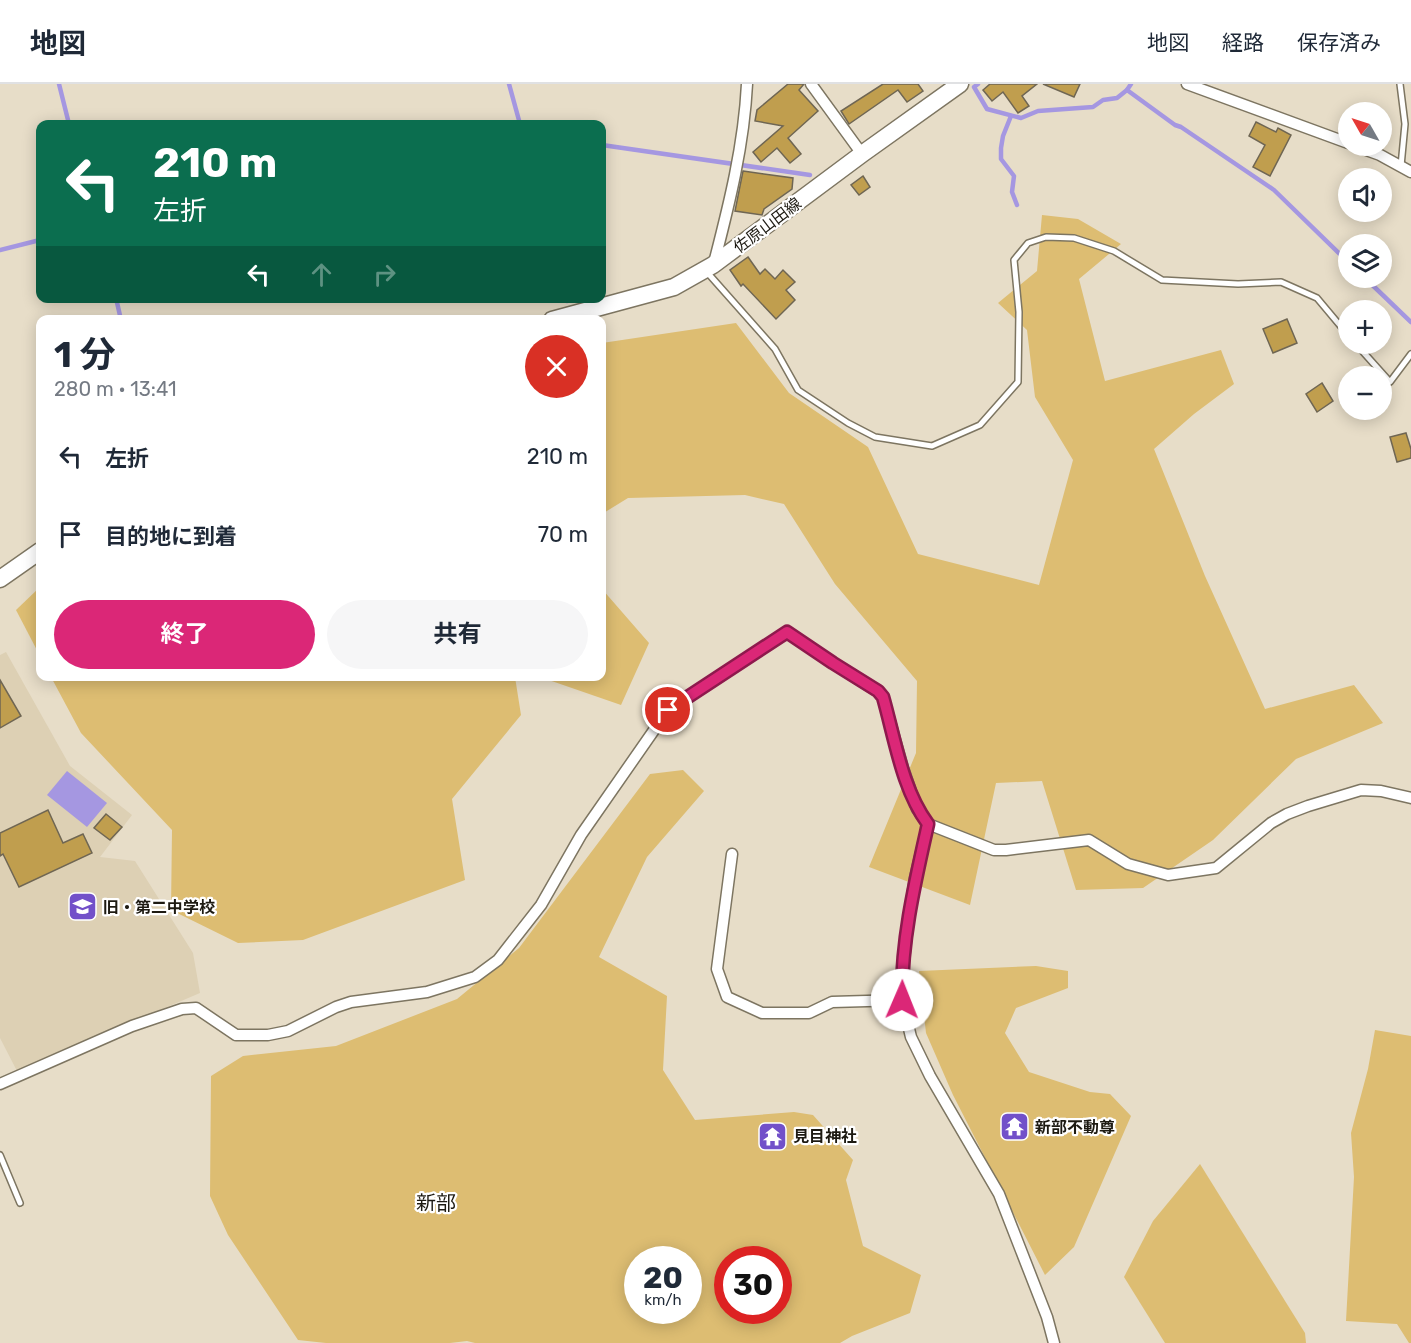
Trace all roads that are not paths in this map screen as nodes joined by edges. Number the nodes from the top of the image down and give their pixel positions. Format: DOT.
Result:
graph roads {
  1 [pos="747,84"];
  2 [pos="811,84"];
  3 [pos="1187,84"];
  4 [pos="1400,84"];
  5 [pos="953,86"];
  6 [pos="1338,139"];
  7 [pos="862,154"];
  8 [pos="1382,156"];
  9 [pos="1401,166"];
  10 [pos="1411,172"];
  11 [pos="709,268"];
  12 [pos="570,315"];
  13 [pos="1338,323"];
  14 [pos="1365,354"];
  15 [pos="1411,354"];
  16 [pos="36,554"];
  17 [pos="0,579"];
  18 [pos="1411,798"];
  19 [pos="928,824"];
  20 [pos="732,854"];
  21 [pos="902,1000"];
  22 [pos="0,1084"];
  23 [pos="0,1155"];
  24 [pos="20,1203"];
  25 [pos="1054,1343"];
  1 -- 11 [label="street"];
  2 -- 7 [label="street"];
  3 -- 6 [label="street"];
  4 -- 9 [label="lane"];
  5 -- 7 [label="main road, 佐原山田線"];
  7 -- 11 [label="main road, 佐原山田線"];
  8 -- 9 [label="street"];
  9 -- 10 [label="street"];
  11 -- 12 [label="main road, 佐原山田線"];
  11 -- 13 [label="lane"];
  14 -- 15 [label="lane"];
  16 -- 17 [label="main road"];
  18 -- 19 [label="street"];
  19 -- 21 [label="street"];
  19 -- 22 [label="street"];
  20 -- 21 [label="street"];
  21 -- 25 [label="street"];
  23 -- 24 [label="lane"];
}
